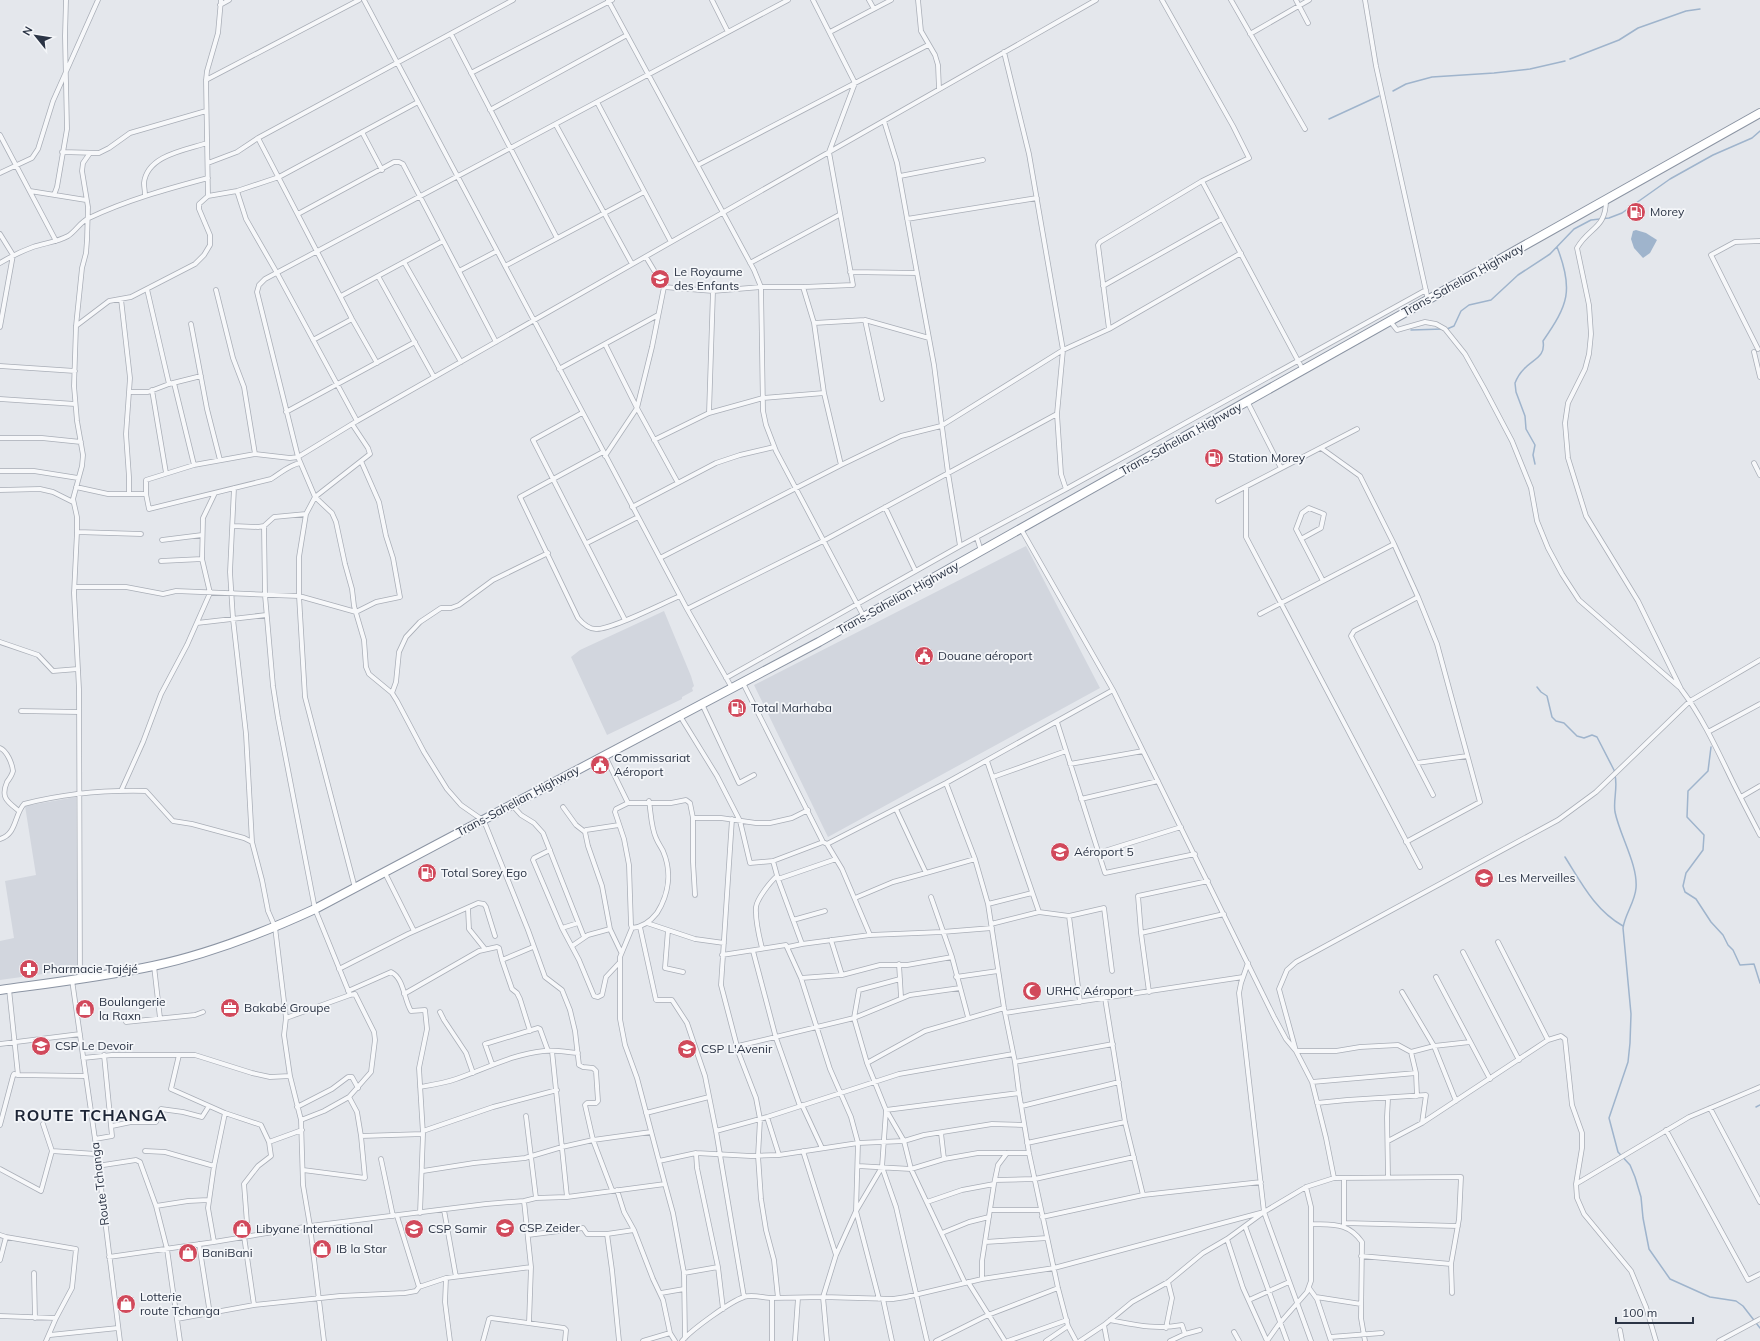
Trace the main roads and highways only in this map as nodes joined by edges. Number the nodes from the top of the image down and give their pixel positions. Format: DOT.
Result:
graph roads {
  1 [pos="1760,113"];
  2 [pos="0,990"];
  1 -- 2 [label="highway, Trans-Sahelian Highway"];
}
